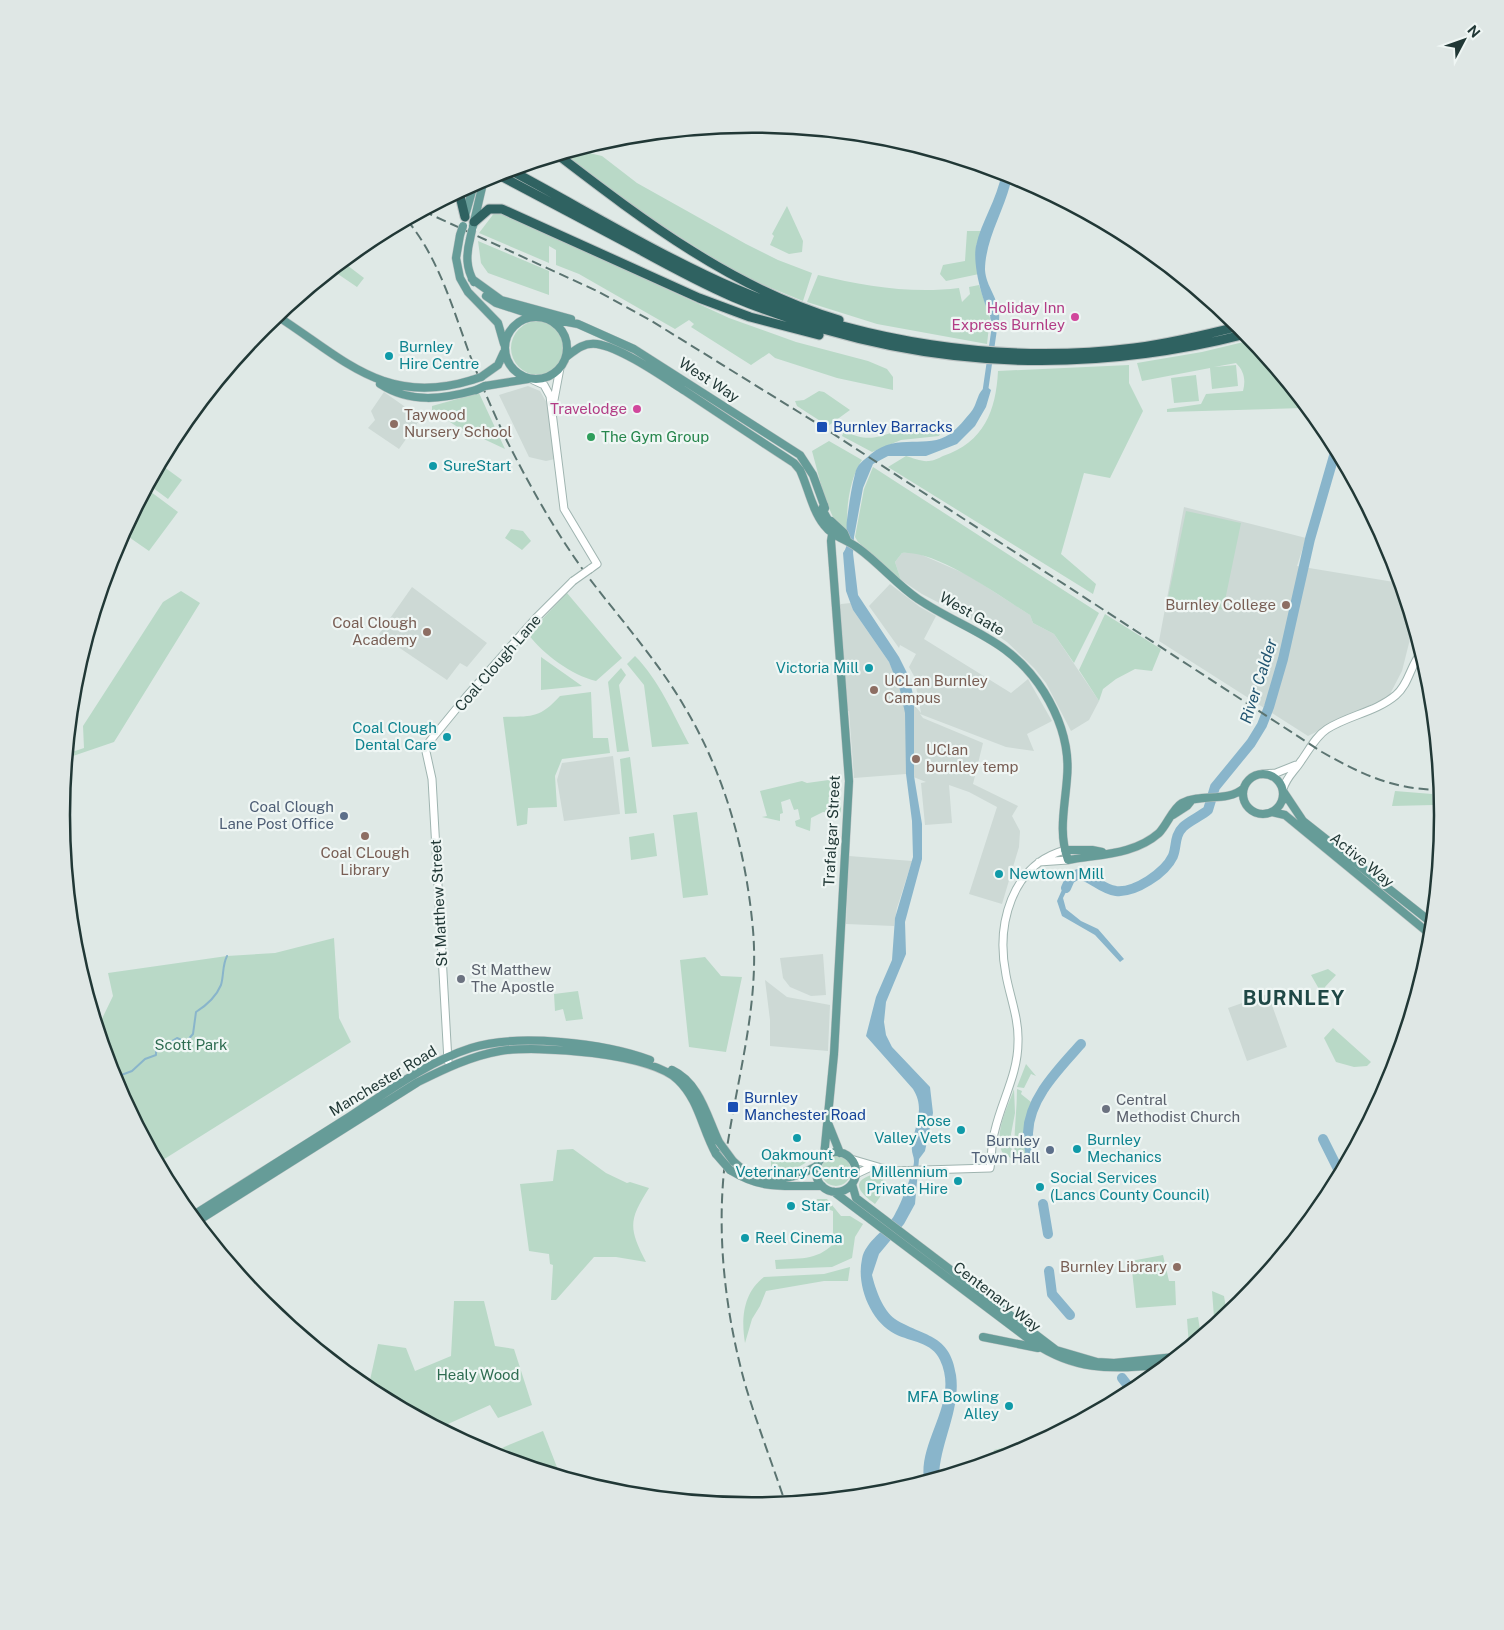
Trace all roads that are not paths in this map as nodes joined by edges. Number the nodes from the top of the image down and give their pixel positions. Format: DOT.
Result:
graph roads {
  1 [pos="564,159"];
  2 [pos="518,175"];
  3 [pos="507,179"];
  4 [pos="482,189"];
  5 [pos="471,194"];
  6 [pos="460,199"];
  7 [pos="464,221"];
  8 [pos="473,226"];
  9 [pos="472,279"];
  10 [pos="535,316"];
  11 [pos="546,318"];
  12 [pos="283,320"];
  13 [pos="1229,329"];
  14 [pos="596,331"];
  15 [pos="1237,336"];
  16 [pos="899,339"];
  17 [pos="505,347"];
  18 [pos="918,352"];
  19 [pos="566,358"];
  20 [pos="560,368"];
  21 [pos="368,376"];
  22 [pos="530,379"];
  23 [pos="553,408"];
  24 [pos="824,506"];
  25 [pos="830,534"];
  26 [pos="847,540"];
  27 [pos="1416,662"];
  28 [pos="425,748"];
  29 [pos="1299,764"];
  30 [pos="1262,774"];
  31 [pos="1244,788"];
  32 [pos="1283,790"];
  33 [pos="1224,797"];
  34 [pos="1246,806"];
  35 [pos="1272,812"];
  36 [pos="1065,850"];
  37 [pos="1107,853"];
  38 [pos="1068,860"];
  39 [pos="1037,863"];
  40 [pos="1416,910"];
  41 [pos="1426,918"];
  42 [pos="1425,924"];
  43 [pos="1424,930"];
  44 [pos="448,1058"];
  45 [pos="449,1067"];
  46 [pos="396,1091"];
  47 [pos="828,1122"];
  48 [pos="721,1146"];
  49 [pos="840,1153"];
  50 [pos="716,1154"];
  51 [pos="824,1156"];
  52 [pos="851,1159"];
  53 [pos="817,1166"];
  54 [pos="873,1166"];
  55 [pos="856,1174"];
  56 [pos="852,1184"];
  57 [pos="822,1186"];
  58 [pos="834,1192"];
  59 [pos="232,1195"];
  60 [pos="854,1201"];
  61 [pos="198,1213"];
  62 [pos="202,1218"];
  63 [pos="984,1337"];
  64 [pos="1047,1351"];
  65 [pos="1066,1357"];
  66 [pos="1164,1358"];
  67 [pos="1154,1366"];
  1 -- 16 [label="highway"];
  2 -- 16 [label="highway"];
  3 -- 18 [label="highway"];
  4 -- 8 [label="main road"];
  5 -- 7 [label="main road"];
  6 -- 7 [label="highway"];
  7 -- 17 [label="main road, bridge"];
  8 -- 9 [label="main road, bridge"];
  8 -- 18 [label="highway"];
  9 -- 10 [label="main road"];
  9 -- 14 [label="main road"];
  10 -- 11 [label="main road"];
  10 -- 17 [label="main road"];
  11 -- 14 [label="main road, West Way"];
  11 -- 19 [label="main road"];
  12 -- 21 [label="main road"];
  13 -- 16 [label="highway"];
  14 -- 24 [label="main road, West Way"];
  15 -- 18 [label="highway"];
  17 -- 21 [label="main road, bridge"];
  17 -- 22 [label="main road"];
  19 -- 20 [label="main road"];
  19 -- 25 [label="main road, West Way"];
  20 -- 22 [label="main road"];
  20 -- 23 [label="main road"];
  21 -- 22 [label="main road, bridge"];
  22 -- 23 [label="main road"];
  23 -- 28 [label="main road, Coal Clough Lane, bridge"];
  24 -- 25 [label="main road, West Way"];
  24 -- 26 [label="main road, West Way"];
  25 -- 26 [label="main road"];
  25 -- 47 [label="main road, Trafalgar Street"];
  26 -- 36 [label="main road, West Gate"];
  27 -- 29 [label="main road"];
  28 -- 44 [label="main road, St Matthew Street"];
  29 -- 30 [label="main road"];
  29 -- 32 [label="main road"];
  30 -- 31 [label="main road"];
  30 -- 32 [label="main road"];
  31 -- 33 [label="main road"];
  31 -- 34 [label="main road"];
  32 -- 35 [label="main road"];
  32 -- 40 [label="main road, Active Way"];
  33 -- 34 [label="main road"];
  33 -- 37 [label="main road"];
  34 -- 35 [label="main road"];
  35 -- 43 [label="main road, Active Way"];
  36 -- 37 [label="main road"];
  36 -- 38 [label="main road, West Gate"];
  36 -- 39 [label="main road"];
  37 -- 38 [label="main road"];
  38 -- 39 [label="main road"];
  39 -- 54 [label="main road"];
  40 -- 41 [label="main road, Active Way"];
  40 -- 42 [label="main road, Active Way"];
  44 -- 45 [label="main road, St Matthew Street"];
  44 -- 46 [label="main road, Manchester Road"];
  44 -- 48 [label="main road, Manchester Road"];
  45 -- 46 [label="main road, Manchester Road"];
  45 -- 50 [label="main road, Manchester Road"];
  46 -- 59 [label="main road, Manchester Road"];
  47 -- 49 [label="main road, Trafalgar Street"];
  47 -- 51 [label="main road, Trafalgar Street"];
  48 -- 50 [label="main road"];
  48 -- 53 [label="main road, Manchester Road, bridge"];
  49 -- 51 [label="main road"];
  49 -- 52 [label="main road"];
  50 -- 57 [label="main road, Manchester Road, bridge"];
  51 -- 53 [label="main road"];
  52 -- 54 [label="main road"];
  52 -- 55 [label="main road"];
  53 -- 57 [label="main road"];
  54 -- 55 [label="main road"];
  55 -- 56 [label="main road"];
  56 -- 58 [label="main road"];
  56 -- 60 [label="main road"];
  57 -- 58 [label="main road, Manchester Road"];
  58 -- 60 [label="main road, Centenary Way"];
  59 -- 61 [label="main road, Manchester Road"];
  59 -- 62 [label="main road, Manchester Road"];
  60 -- 64 [label="main road, Centenary Way"];
  60 -- 65 [label="main road, Centenary Way"];
  63 -- 64 [label="main road"];
  64 -- 65 [label="main road, Centenary Way"];
  65 -- 66 [label="main road, Centenary Way"];
  65 -- 67 [label="main road, Centenary Way"];
}
